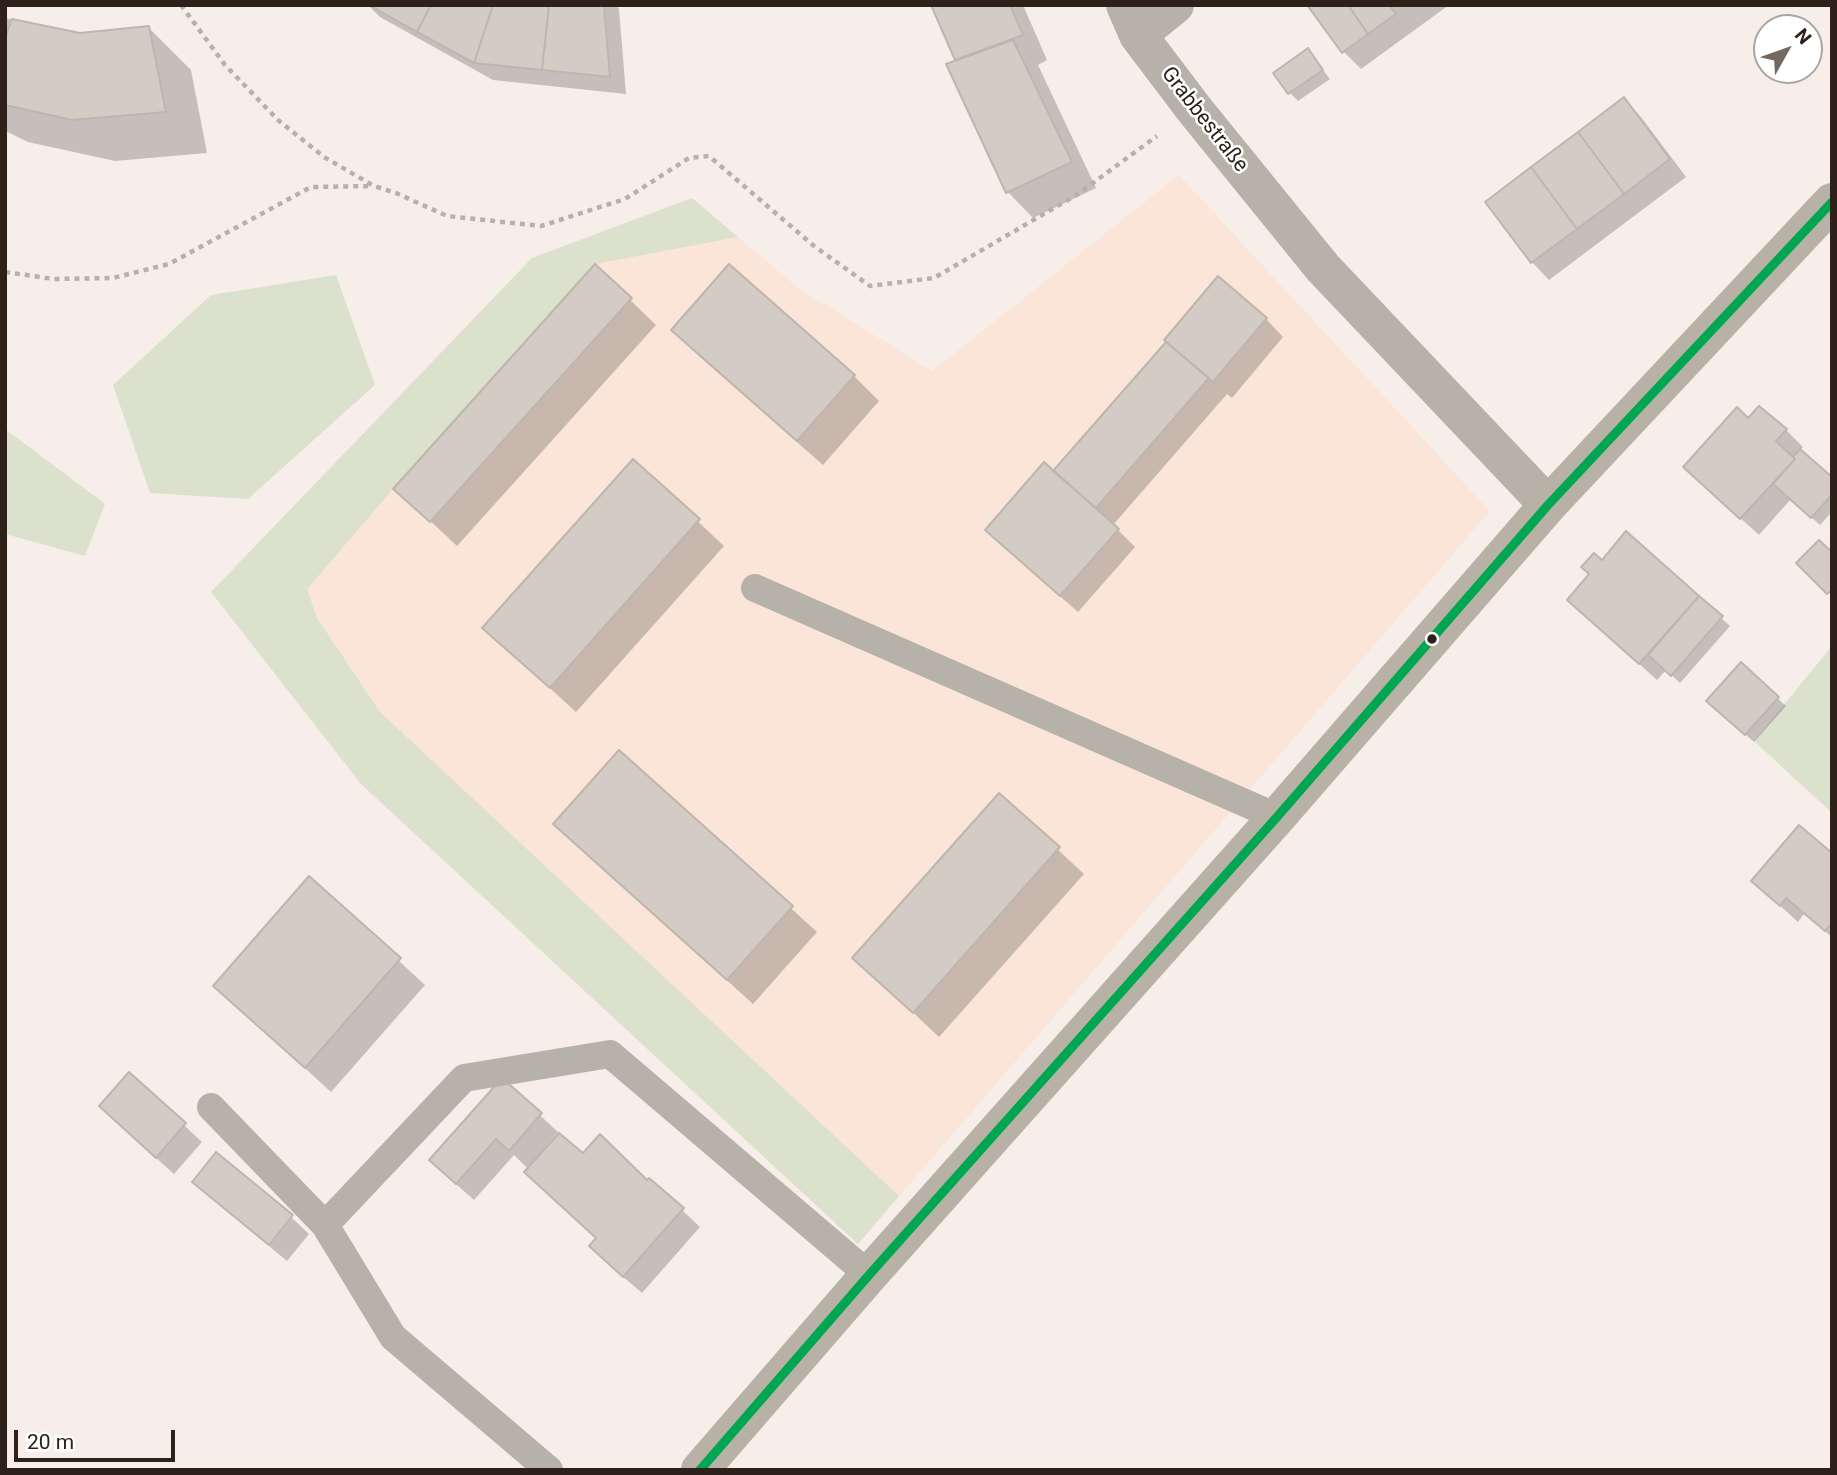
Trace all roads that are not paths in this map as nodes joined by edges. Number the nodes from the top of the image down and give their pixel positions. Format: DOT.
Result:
graph roads {
  1 [pos="1175,5"];
  2 [pos="1132,20"];
  3 [pos="1832,202"];
  4 [pos="1548,505"];
  5 [pos="755,588"];
  6 [pos="1277,817"];
  7 [pos="211,1108"];
  8 [pos="325,1225"];
  9 [pos="869,1275"];
  10 [pos="549,1470"];
  11 [pos="700,1470"];
  1 -- 2 [label="street"];
  2 -- 4 [label="street, Grabbestraße"];
  3 -- 4 [label="main road"];
  4 -- 6 [label="main road"];
  5 -- 6 [label="lane"];
  6 -- 9 [label="main road"];
  7 -- 8 [label="lane"];
  8 -- 9 [label="lane"];
  8 -- 10 [label="lane"];
  9 -- 11 [label="main road"];
}
